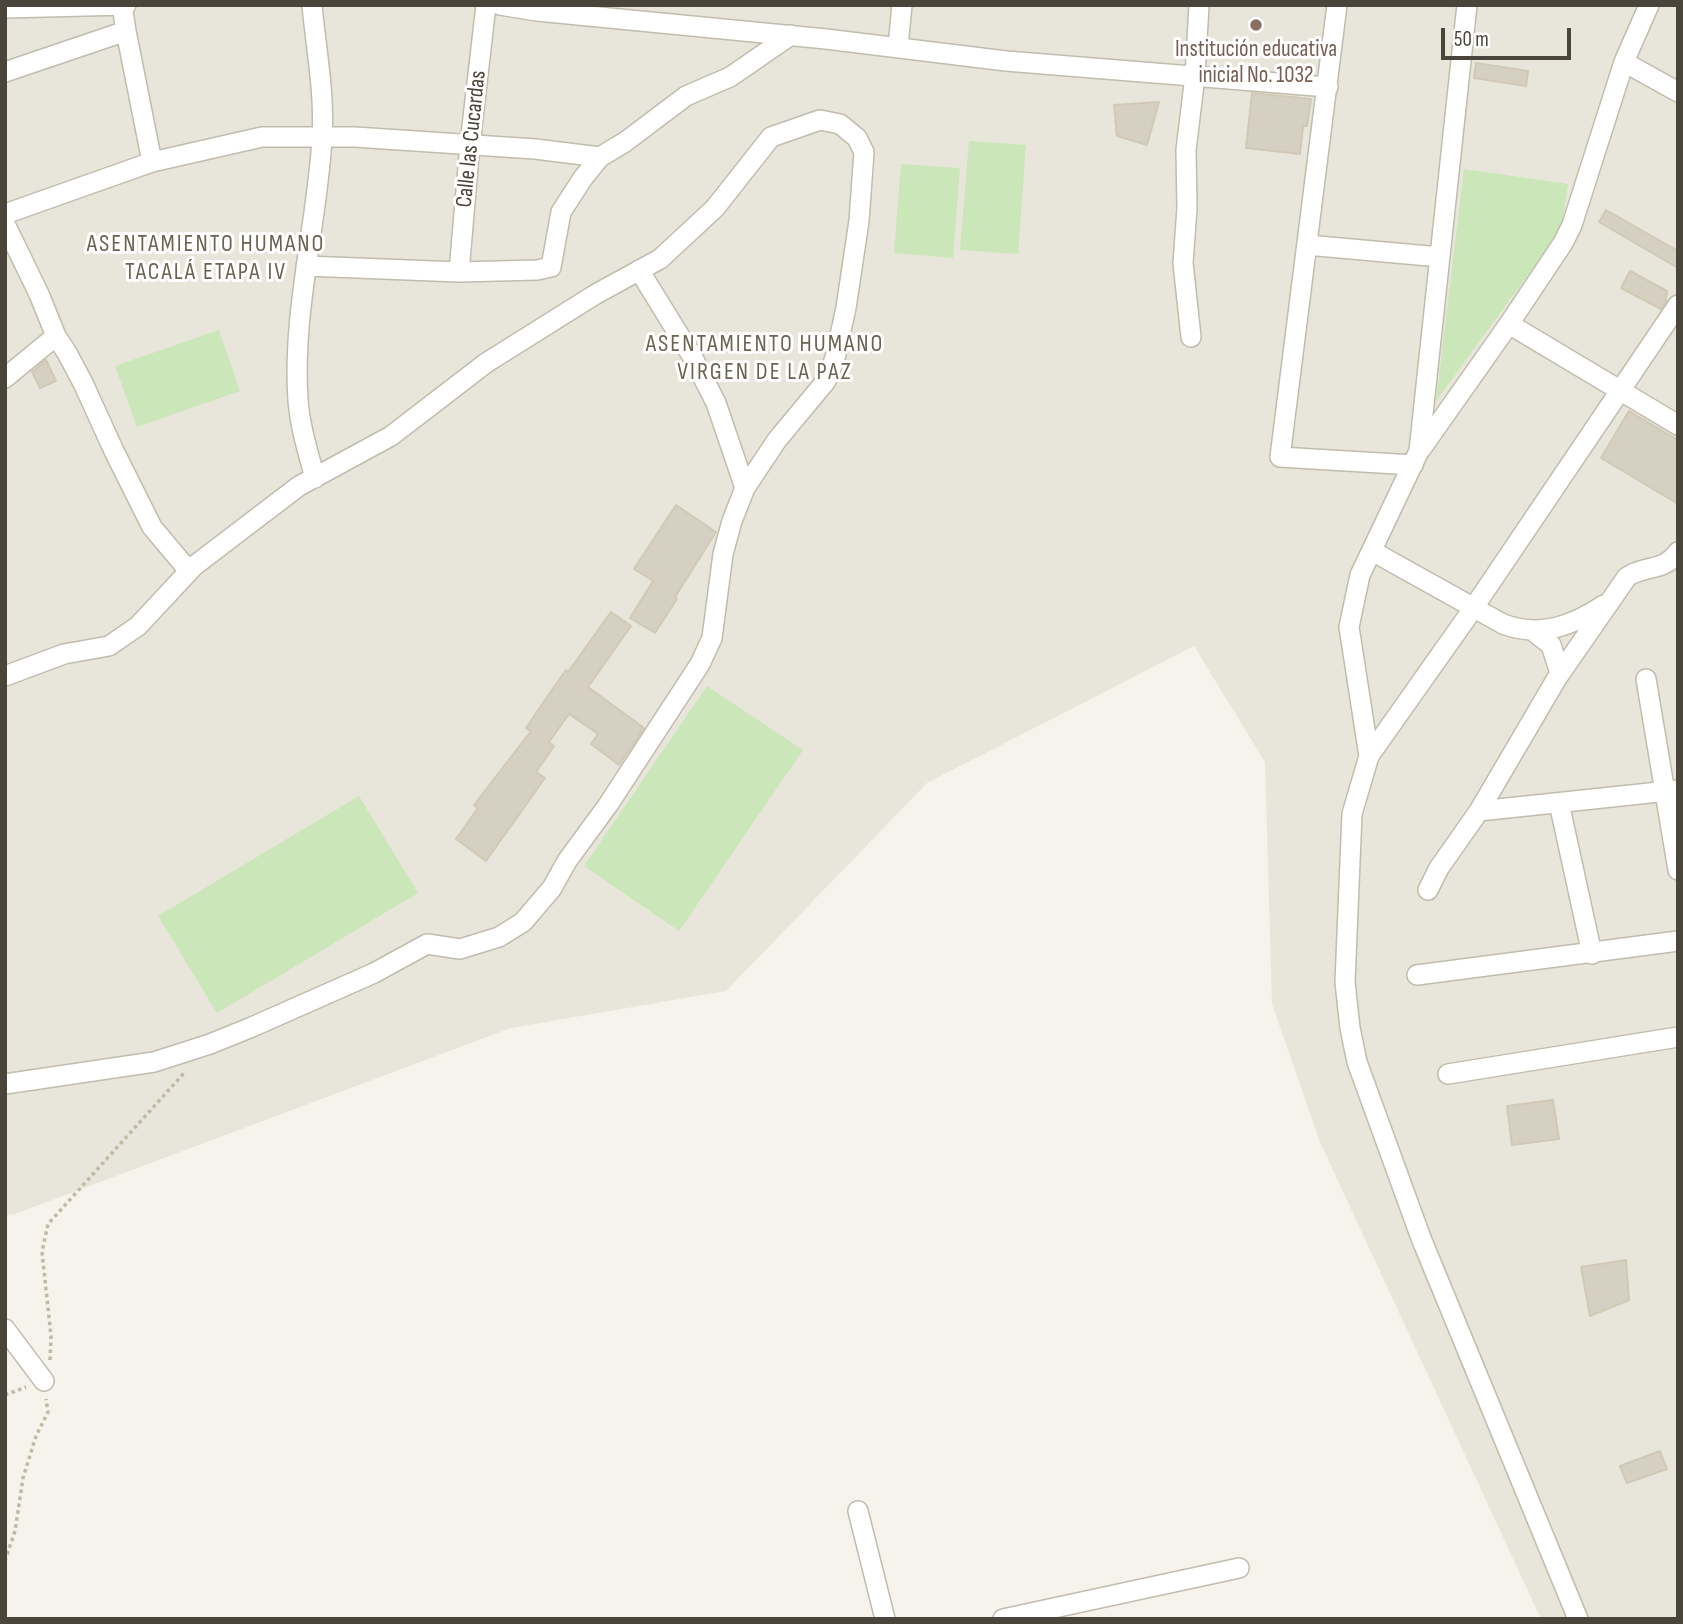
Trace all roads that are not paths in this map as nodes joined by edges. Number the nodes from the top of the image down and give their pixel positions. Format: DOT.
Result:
graph roads {
  1 [pos="124,5"];
  2 [pos="312,5"];
  3 [pos="486,5"];
  4 [pos="500,5"];
  5 [pos="902,5"];
  6 [pos="1199,5"];
  7 [pos="1337,5"];
  8 [pos="1467,5"];
  9 [pos="1649,5"];
  10 [pos="5,8"];
  11 [pos="125,31"];
  12 [pos="791,36"];
  13 [pos="898,47"];
  14 [pos="1624,62"];
  15 [pos="5,72"];
  16 [pos="1195,76"];
  17 [pos="1328,87"];
  18 [pos="1678,92"];
  19 [pos="323,137"];
  20 [pos="470,144"];
  21 [pos="600,157"];
  22 [pos="152,162"];
  23 [pos="5,214"];
  24 [pos="5,224"];
  25 [pos="1307,245"];
  26 [pos="1440,257"];
  27 [pos="306,265"];
  28 [pos="639,270"];
  29 [pos="459,272"];
  30 [pos="1678,305"];
  31 [pos="1509,324"];
  32 [pos="56,336"];
  33 [pos="1191,337"];
  34 [pos="5,378"];
  35 [pos="1620,390"];
  36 [pos="1678,425"];
  37 [pos="1416,458"];
  38 [pos="315,478"];
  39 [pos="745,488"];
  40 [pos="1372,551"];
  41 [pos="1678,552"];
  42 [pos="189,572"];
  43 [pos="1611,601"];
  44 [pos="1474,607"];
  45 [pos="1533,631"];
  46 [pos="1560,674"];
  47 [pos="5,676"];
  48 [pos="1646,679"];
  49 [pos="1369,756"];
  50 [pos="1671,791"];
  51 [pos="1559,803"];
  52 [pos="1479,811"];
  53 [pos="1678,870"];
  54 [pos="1428,890"];
  55 [pos="1678,941"];
  56 [pos="1592,954"];
  57 [pos="1417,975"];
  58 [pos="1678,1037"];
  59 [pos="1448,1074"];
  60 [pos="5,1084"];
  61 [pos="5,1329"];
  62 [pos="44,1381"];
  63 [pos="858,1511"];
  64 [pos="1239,1568"];
  65 [pos="885,1619"];
  66 [pos="1003,1619"];
  67 [pos="1578,1619"];
  1 -- 10 [label="street"];
  1 -- 11 [label="street"];
  2 -- 19 [label="street"];
  3 -- 20 [label="street, Calle las Cucardas"];
  4 -- 12 [label="street"];
  5 -- 13 [label="street"];
  6 -- 16 [label="street"];
  7 -- 17 [label="street"];
  8 -- 26 [label="street"];
  9 -- 14 [label="street"];
  11 -- 15 [label="street"];
  11 -- 22 [label="street"];
  12 -- 13 [label="street"];
  12 -- 21 [label="street"];
  13 -- 16 [label="street"];
  14 -- 18 [label="street"];
  14 -- 31 [label="street"];
  16 -- 17 [label="street"];
  16 -- 33 [label="street"];
  17 -- 25 [label="street"];
  19 -- 20 [label="street"];
  19 -- 22 [label="street"];
  19 -- 27 [label="street"];
  20 -- 21 [label="street"];
  20 -- 29 [label="street, Calle las Cucardas"];
  21 -- 29 [label="street"];
  22 -- 23 [label="street"];
  24 -- 32 [label="street"];
  25 -- 26 [label="street"];
  25 -- 37 [label="street"];
  26 -- 37 [label="street"];
  27 -- 29 [label="street"];
  27 -- 38 [label="street"];
  28 -- 38 [label="street"];
  28 -- 39 [label="street"];
  28 -- 39 [label="street"];
  30 -- 35 [label="street"];
  31 -- 35 [label="street"];
  31 -- 37 [label="street"];
  32 -- 34 [label="street"];
  32 -- 42 [label="street"];
  35 -- 36 [label="street"];
  35 -- 44 [label="street"];
  37 -- 40 [label="street"];
  38 -- 42 [label="street"];
  39 -- 60 [label="street"];
  40 -- 44 [label="street"];
  40 -- 49 [label="street"];
  41 -- 43 [label="street"];
  42 -- 47 [label="street"];
  43 -- 45 [label="street"];
  43 -- 46 [label="street"];
  44 -- 45 [label="street"];
  44 -- 49 [label="street"];
  45 -- 46 [label="street"];
  46 -- 52 [label="street"];
  48 -- 50 [label="street"];
  49 -- 67 [label="street"];
  50 -- 51 [label="street"];
  50 -- 53 [label="street"];
  51 -- 52 [label="street"];
  51 -- 56 [label="street"];
  52 -- 54 [label="street"];
  55 -- 56 [label="street"];
  56 -- 57 [label="street"];
  58 -- 59 [label="street"];
  61 -- 62 [label="street"];
  63 -- 65 [label="street"];
  64 -- 66 [label="street"];
}
